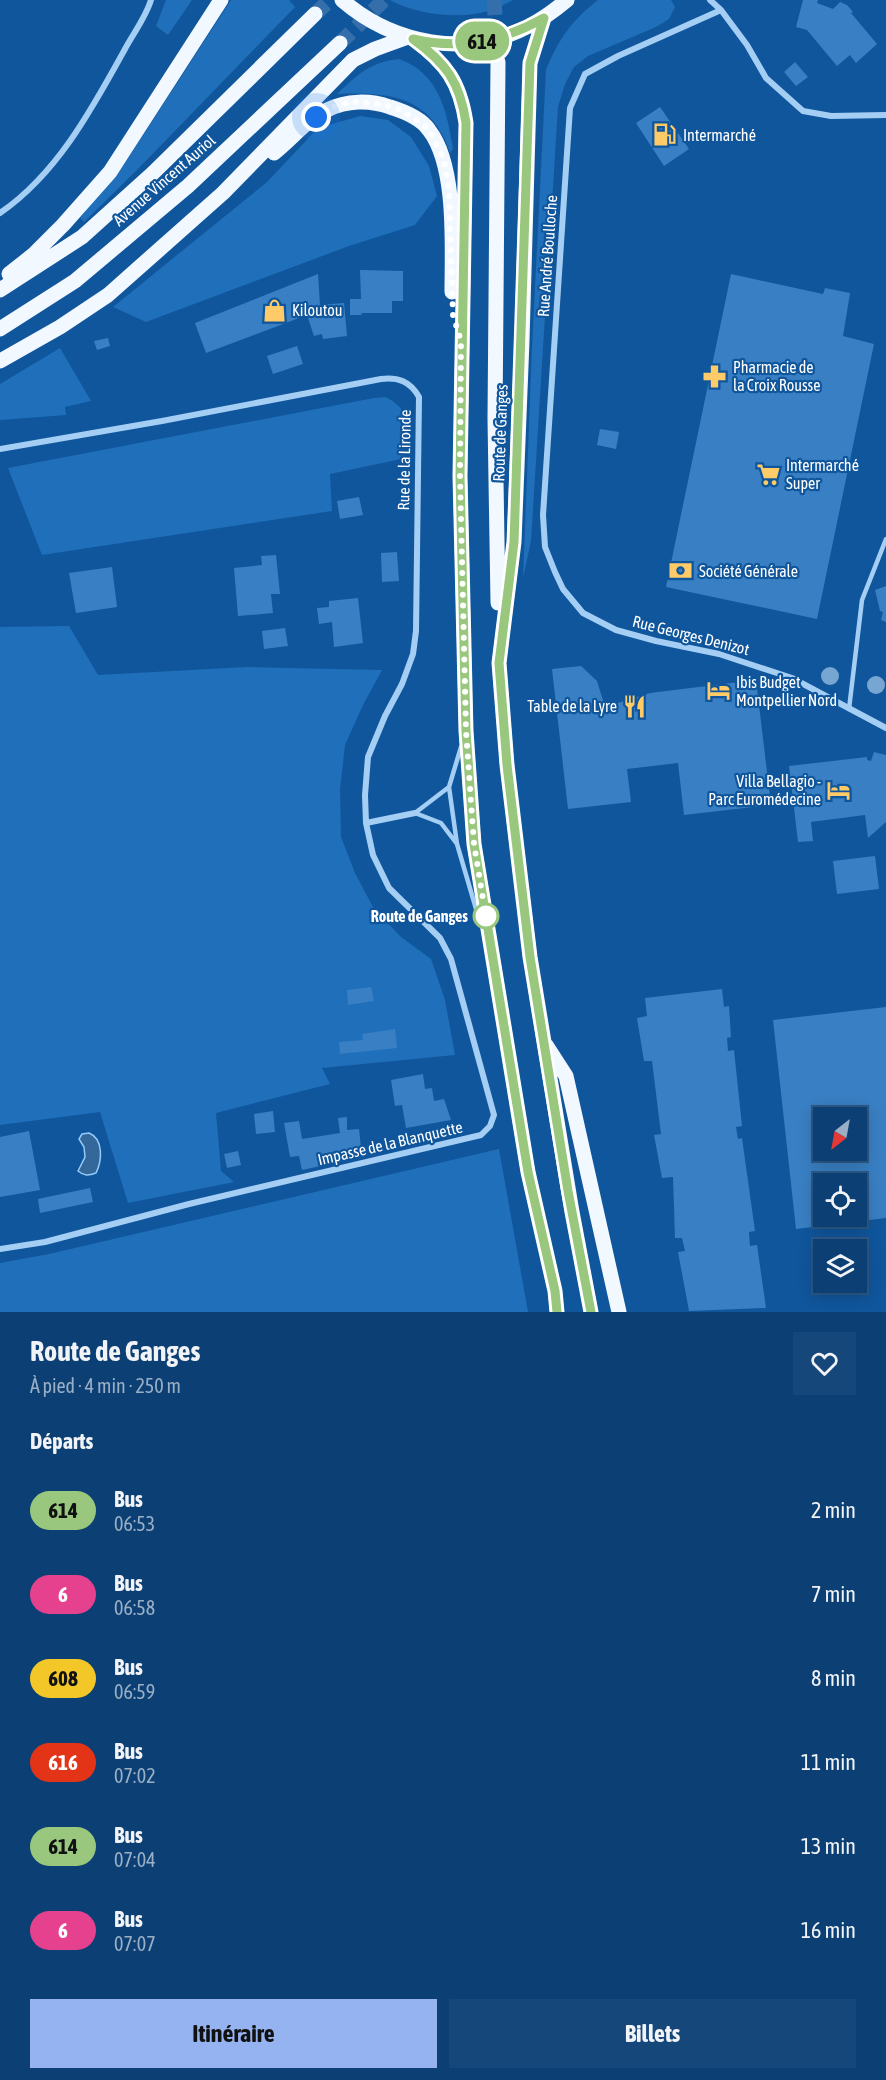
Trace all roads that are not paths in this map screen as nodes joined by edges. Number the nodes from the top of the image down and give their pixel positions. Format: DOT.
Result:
graph roads {
  1 [pos="151,0"];
  2 [pos="221,0"];
  3 [pos="342,0"];
  4 [pos="567,0"];
  5 [pos="710,0"];
  6 [pos="721,10"];
  7 [pos="315,14"];
  8 [pos="544,18"];
  9 [pos="410,38"];
  10 [pos="340,44"];
  11 [pos="498,62"];
  12 [pos="886,115"];
  13 [pos="223,193"];
  14 [pos="0,213"];
  15 [pos="0,281"];
  16 [pos="0,290"];
  17 [pos="0,329"];
  18 [pos="461,341"];
  19 [pos="0,361"];
  20 [pos="0,449"];
  21 [pos="886,539"];
  22 [pos="563,589"];
  23 [pos="499,663"];
  24 [pos="849,709"];
  25 [pos="886,728"];
  26 [pos="466,731"];
  27 [pos="449,787"];
  28 [pos="415,813"];
  29 [pos="366,823"];
  30 [pos="457,844"];
  31 [pos="496,976"];
  32 [pos="542,1039"];
  33 [pos="0,1249"];
  34 [pos="557,1312"];
  35 [pos="591,1312"];
  36 [pos="619,1312"];
  1 -- 14 [label="street"];
  2 -- 15 [label="main road"];
  3 -- 9 [label="main road"];
  4 -- 8 [label="main road"];
  5 -- 6 [label="street"];
  6 -- 12 [label="street"];
  6 -- 22 [label="street, Rue André Boulloche"];
  7 -- 16 [label="main road, Avenue Vincent Auriol"];
  8 -- 9 [label="main road"];
  8 -- 23 [label="main road, Route de Ganges"];
  9 -- 13 [label="main road"];
  9 -- 18 [label="main road"];
  10 -- 17 [label="main road, Avenue Vincent Auriol"];
  11 -- 23 [label="main road"];
  13 -- 18 [label="main road"];
  13 -- 19 [label="main road"];
  18 -- 26 [label="main road"];
  20 -- 29 [label="street, Rue de la Lironde"];
  21 -- 24 [label="lane"];
  22 -- 24 [label="street, Rue Georges Denizot"];
  23 -- 32 [label="main road, Route de Ganges"];
  24 -- 25 [label="street, Rue Georges Denizot"];
  26 -- 27 [label="lane"];
  26 -- 31 [label="main road"];
  27 -- 28 [label="lane"];
  27 -- 30 [label="lane"];
  28 -- 29 [label="street"];
  28 -- 30 [label="lane"];
  29 -- 33 [label="street, Impasse de la Blanquette"];
  30 -- 31 [label="lane"];
  31 -- 34 [label="main road"];
  32 -- 35 [label="main road, Route de Ganges"];
  32 -- 36 [label="main road"];
}
